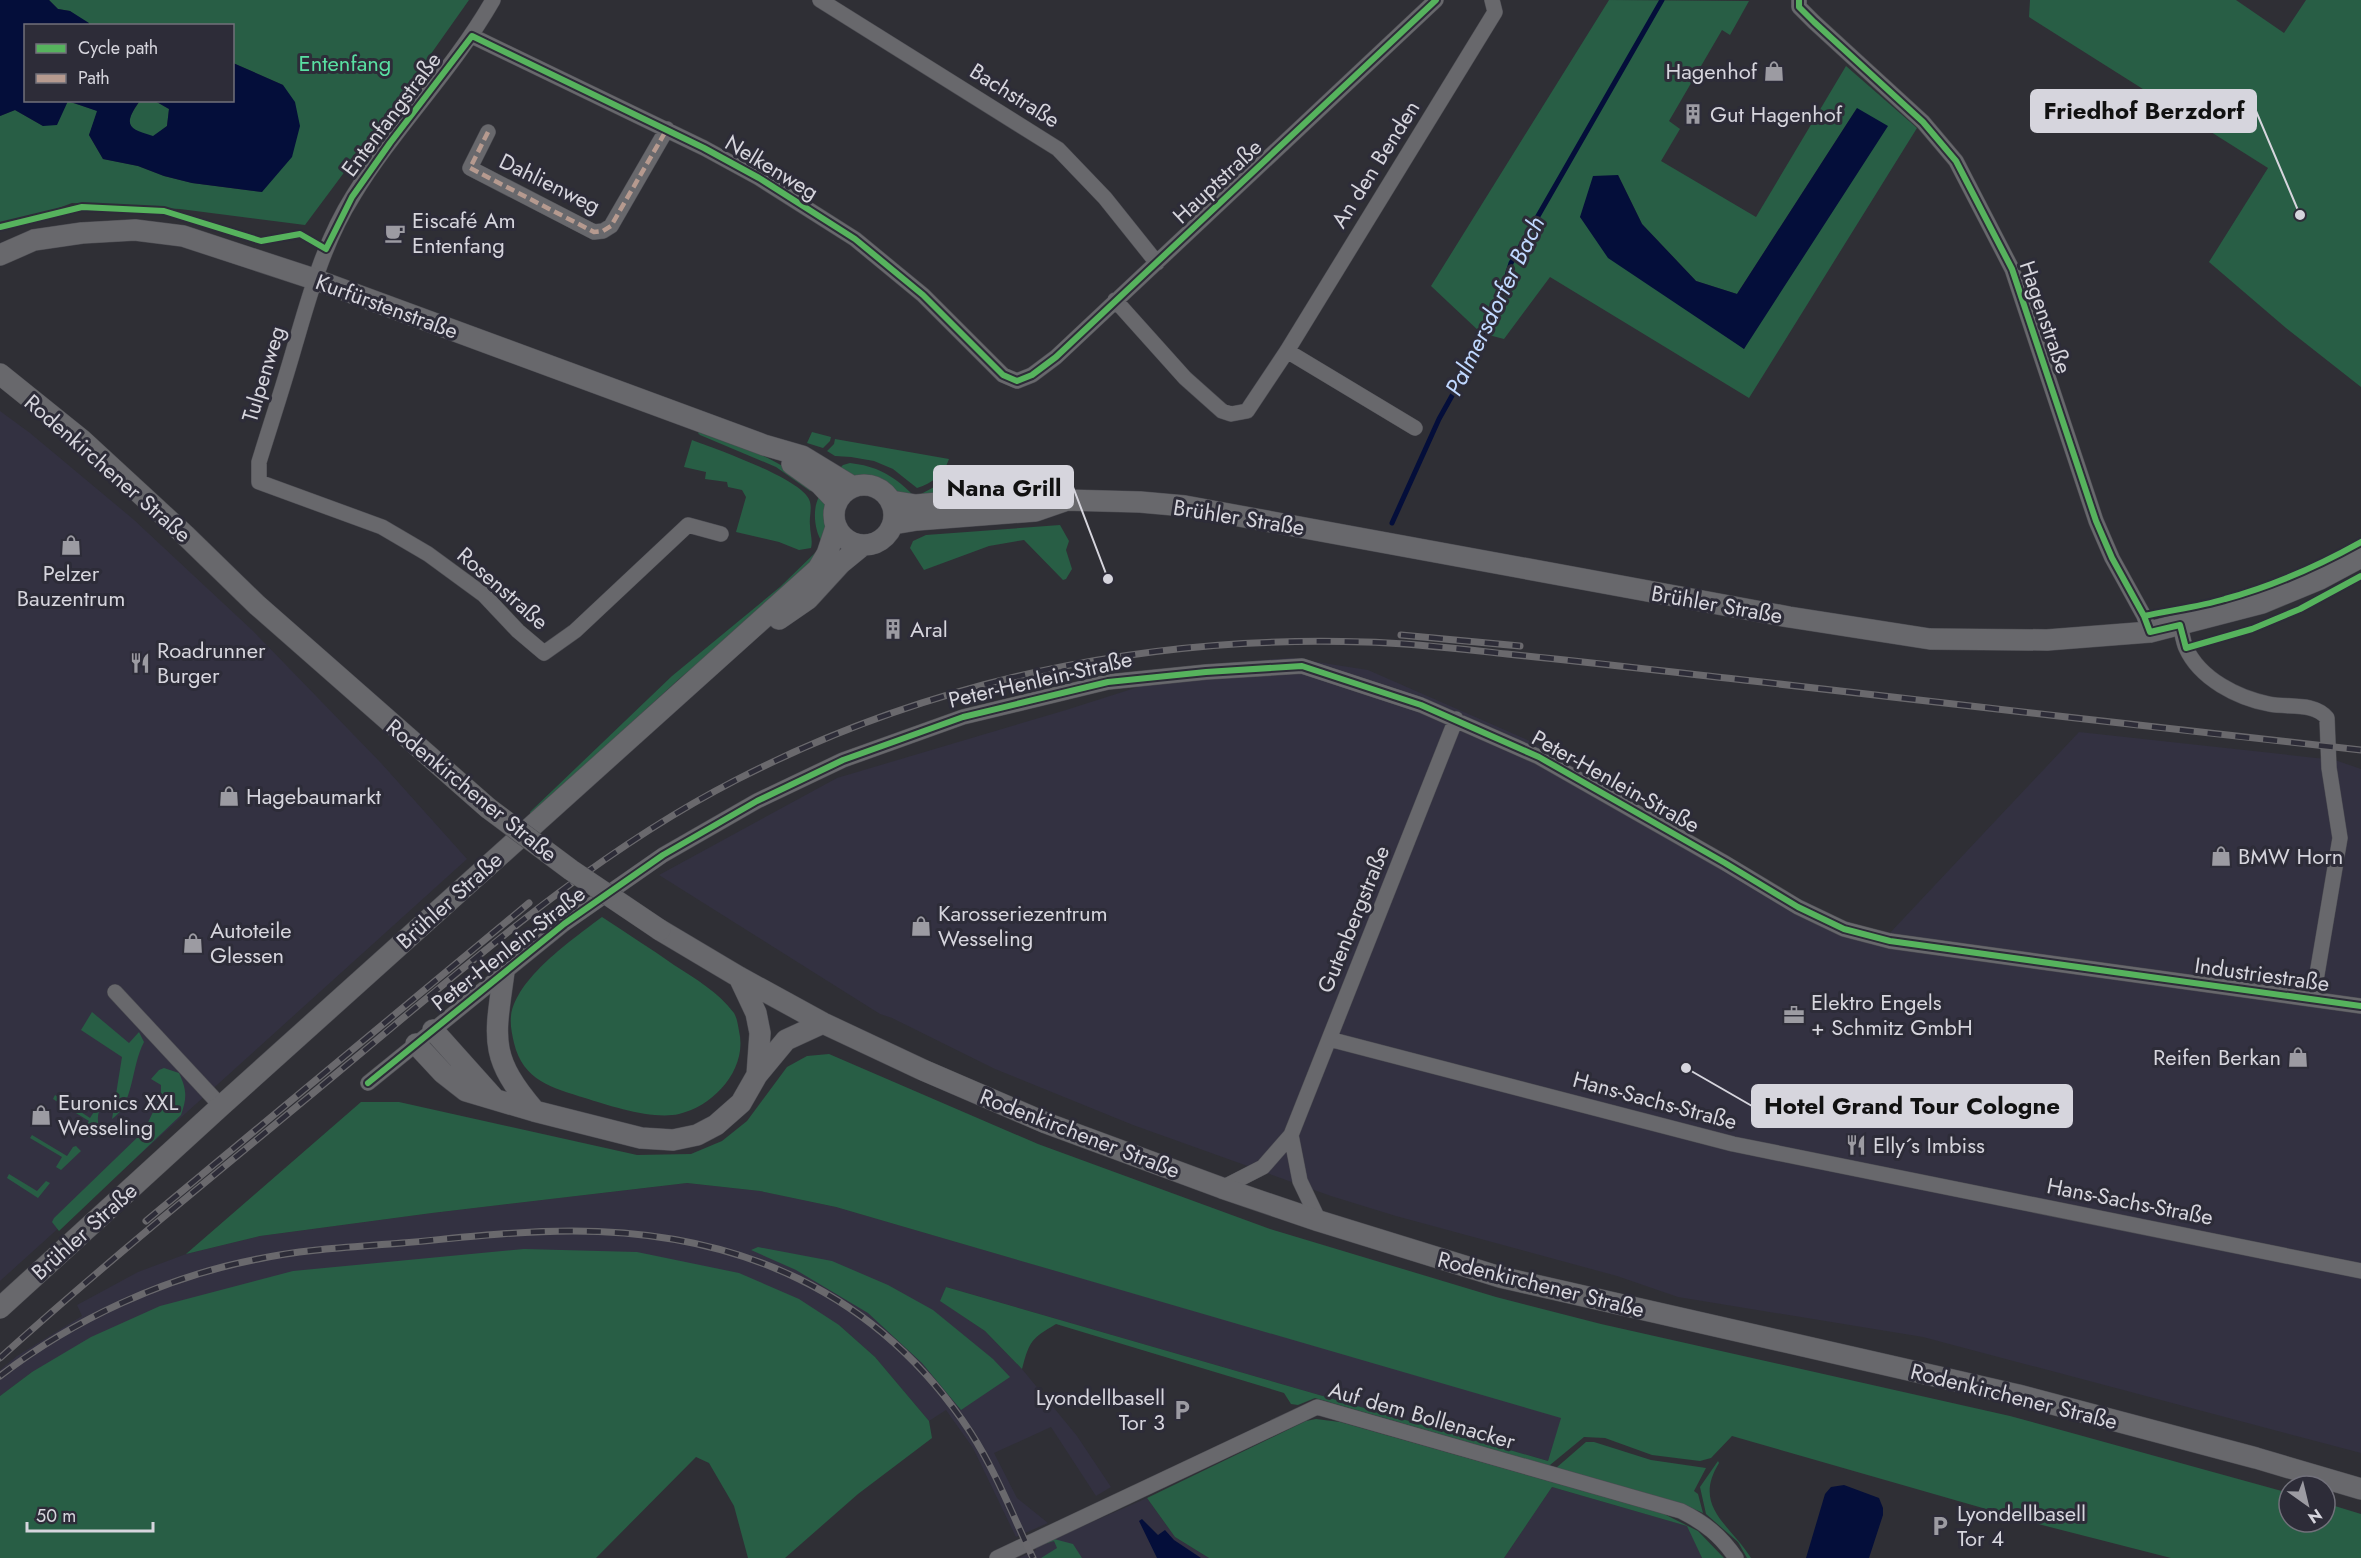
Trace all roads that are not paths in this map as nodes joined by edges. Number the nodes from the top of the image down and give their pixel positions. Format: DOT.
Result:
graph roads {
  1 [pos="493,0"];
  2 [pos="820,0"];
  3 [pos="1436,0"];
  4 [pos="1492,0"];
  5 [pos="1799,0"];
  6 [pos="472,36"];
  7 [pos="667,129"];
  8 [pos="488,132"];
  9 [pos="0,255"];
  10 [pos="1157,262"];
  11 [pos="314,279"];
  12 [pos="1115,300"];
  13 [pos="1287,351"];
  14 [pos="0,374"];
  15 [pos="1017,381"];
  16 [pos="1415,428"];
  17 [pos="764,445"];
  18 [pos="259,482"];
  19 [pos="853,487"];
  20 [pos="1065,500"];
  21 [pos="891,501"];
  22 [pos="837,502"];
  23 [pos="893,524"];
  24 [pos="836,527"];
  25 [pos="721,534"];
  26 [pos="863,545"];
  27 [pos="2361,557"];
  28 [pos="2181,625"];
  29 [pos="2150,632"];
  30 [pos="731,648"];
  31 [pos="1456,719"];
  32 [pos="504,972"];
  33 [pos="739,978"];
  34 [pos="2158,978"];
  35 [pos="115,992"];
  36 [pos="2313,998"];
  37 [pos="2361,1006"];
  38 [pos="823,1023"];
  39 [pos="433,1030"];
  40 [pos="1329,1039"];
  41 [pos="416,1044"];
  42 [pos="757,1074"];
  43 [pos="368,1083"];
  44 [pos="494,1098"];
  45 [pos="221,1106"];
  46 [pos="534,1111"];
  47 [pos="1291,1135"];
  48 [pos="1222,1188"];
  49 [pos="1319,1221"];
  50 [pos="2361,1271"];
  51 [pos="0,1308"];
  52 [pos="2361,1489"];
  53 [pos="997,1558"];
  54 [pos="1736,1558"];
  1 -- 6 [label="street, Entenfangstraße"];
  2 -- 10 [label="street, Bachstraße"];
  3 -- 10 [label="street, Hauptstraße"];
  4 -- 13 [label="street, An den Benden"];
  5 -- 29 [label="street, Hagenstraße"];
  6 -- 7 [label="street, Nelkenweg"];
  6 -- 11 [label="street, Entenfangstraße"];
  7 -- 8 [label="street, Dahlienweg"];
  7 -- 15 [label="street, Nelkenweg"];
  9 -- 11 [label="main road, Kurfürstenstraße"];
  10 -- 12 [label="street, Hauptstraße"];
  11 -- 17 [label="main road, Kurfürstenstraße"];
  11 -- 18 [label="street, Tulpenweg"];
  12 -- 13 [label="street, An den Benden"];
  12 -- 15 [label="street, Hauptstraße"];
  13 -- 16 [label="street"];
  14 -- 33 [label="main road, Rodenkirchener Straße, bridge"];
  17 -- 19 [label="main road, Kurfürstenstraße"];
  17 -- 22 [label="main road, Kurfürstenstraße"];
  18 -- 25 [label="street, Rosenstraße"];
  19 -- 21 [label="main road"];
  19 -- 22 [label="main road"];
  20 -- 21 [label="main road, Brühler Straße"];
  20 -- 23 [label="main road, Brühler Straße"];
  20 -- 29 [label="main road, Brühler Straße"];
  21 -- 23 [label="main road"];
  22 -- 24 [label="main road"];
  23 -- 26 [label="main road"];
  24 -- 26 [label="main road"];
  24 -- 30 [label="main road, Brühler Straße"];
  26 -- 30 [label="main road, Brühler Straße"];
  27 -- 28 [label="main road, Brühler Straße"];
  28 -- 29 [label="main road, Brühler Straße"];
  28 -- 36 [label="street"];
  30 -- 45 [label="main road, Brühler Straße"];
  31 -- 32 [label="street, Peter-Henlein-Straße"];
  31 -- 34 [label="street, Peter-Henlein-Straße"];
  31 -- 40 [label="street, Gutenbergstraße"];
  32 -- 39 [label="street, Peter-Henlein-Straße"];
  32 -- 46 [label="main road"];
  33 -- 38 [label="main road, Rodenkirchener Straße"];
  33 -- 42 [label="main road"];
  34 -- 36 [label="street, Industriestraße"];
  35 -- 45 [label="street"];
  36 -- 37 [label="street, Industriestraße"];
  38 -- 42 [label="main road"];
  38 -- 48 [label="main road, Rodenkirchener Straße"];
  39 -- 41 [label="street, Peter-Henlein-Straße"];
  39 -- 44 [label="main road"];
  40 -- 47 [label="street, Gutenbergstraße"];
  40 -- 50 [label="street, Hans-Sachs-Straße"];
  41 -- 43 [label="street, Peter-Henlein-Straße"];
  41 -- 44 [label="main road"];
  42 -- 46 [label="main road"];
  44 -- 46 [label="main road"];
  45 -- 51 [label="main road, Brühler Straße"];
  47 -- 48 [label="street"];
  47 -- 49 [label="street"];
  48 -- 49 [label="main road, Rodenkirchener Straße"];
  49 -- 52 [label="main road, Rodenkirchener Straße"];
  53 -- 54 [label="street, Auf dem Bollenacker"];
}
